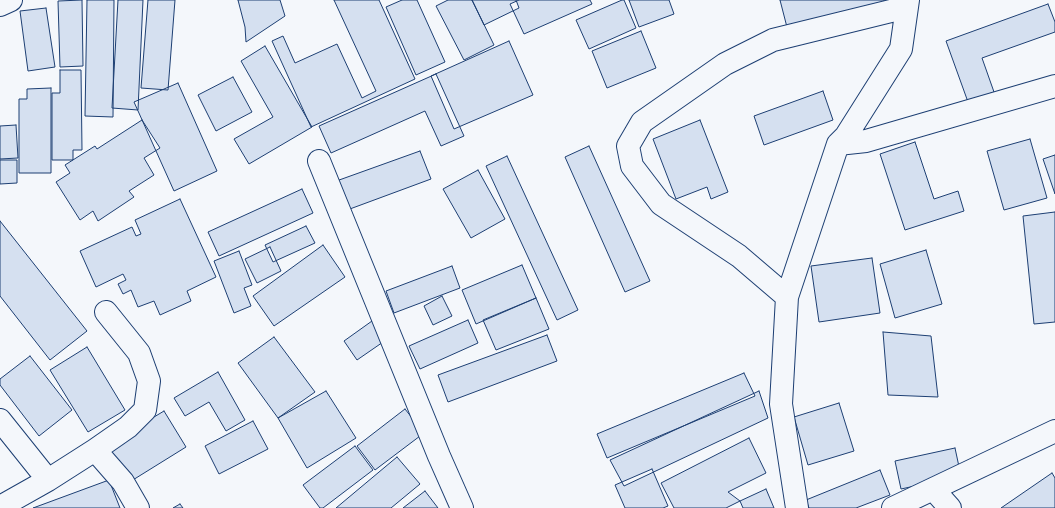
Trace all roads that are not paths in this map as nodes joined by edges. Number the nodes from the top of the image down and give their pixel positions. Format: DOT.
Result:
graph roads {
  1 [pos="11,0"];
  2 [pos="0,4"];
  3 [pos="908,4"];
  4 [pos="1055,86"];
  5 [pos="838,144"];
  6 [pos="319,161"];
  7 [pos="787,297"];
  8 [pos="106,312"];
  9 [pos="0,420"];
  10 [pos="1055,431"];
  11 [pos="95,450"];
  12 [pos="48,480"];
  13 [pos="933,489"];
  14 [pos="0,507"];
  15 [pos="138,508"];
  16 [pos="462,508"];
  17 [pos="797,508"];
  18 [pos="893,508"];
  19 [pos="950,508"];
  1 -- 2 [label="street"];
  3 -- 5 [label="street"];
  3 -- 7 [label="street"];
  4 -- 5 [label="street"];
  5 -- 7 [label="street"];
  6 -- 16 [label="street"];
  7 -- 17 [label="street"];
  8 -- 11 [label="street"];
  9 -- 12 [label="street"];
  10 -- 13 [label="street"];
  11 -- 12 [label="street"];
  11 -- 15 [label="street"];
  12 -- 14 [label="street"];
  13 -- 18 [label="street"];
  13 -- 19 [label="street"];
}
